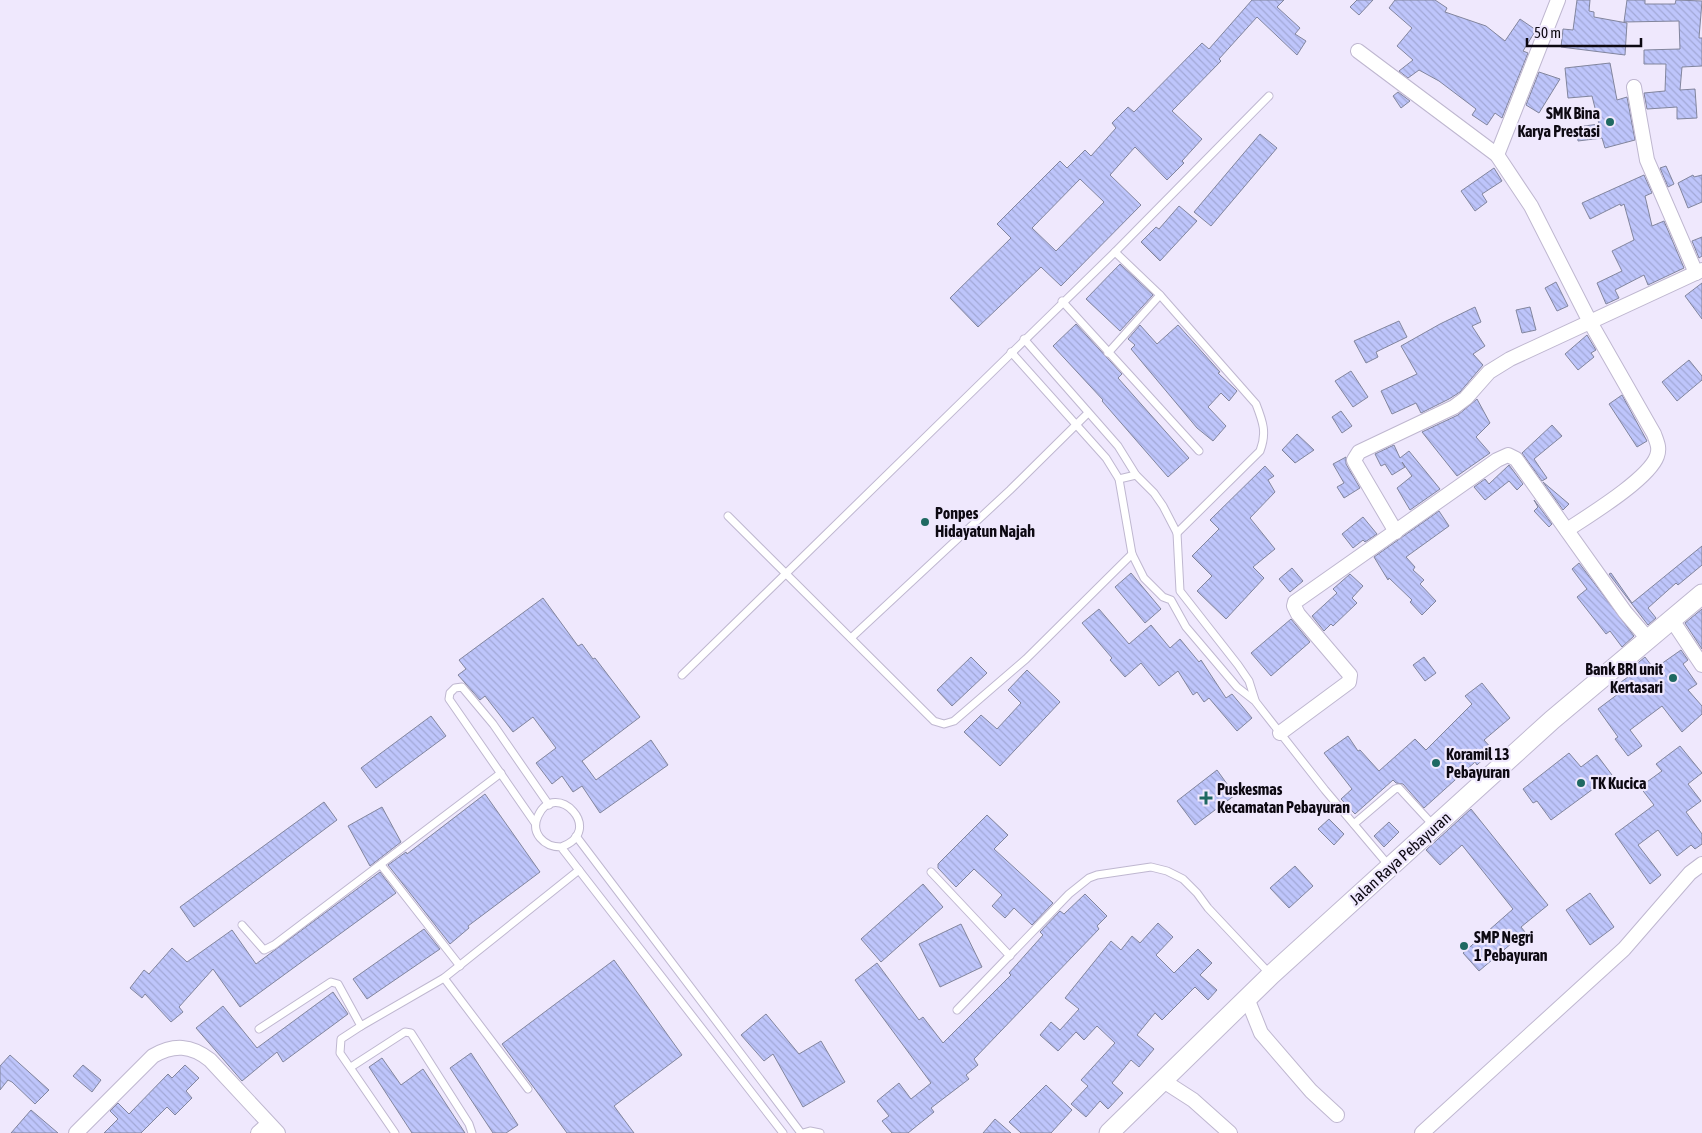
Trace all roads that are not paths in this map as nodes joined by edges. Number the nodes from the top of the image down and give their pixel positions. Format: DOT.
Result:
graph roads {
  1 [pos="1558,0"];
  2 [pos="1358,52"];
  3 [pos="1634,87"];
  4 [pos="1269,96"];
  5 [pos="1497,155"];
  6 [pos="1115,252"];
  7 [pos="1699,272"];
  8 [pos="1160,295"];
  9 [pos="1062,301"];
  10 [pos="1590,322"];
  11 [pos="1024,339"];
  12 [pos="1011,352"];
  13 [pos="1108,353"];
  14 [pos="1088,413"];
  15 [pos="1075,426"];
  16 [pos="1200,452"];
  17 [pos="1136,475"];
  18 [pos="1119,479"];
  19 [pos="728,516"];
  20 [pos="1567,530"];
  21 [pos="1396,532"];
  22 [pos="1177,533"];
  23 [pos="1132,554"];
  24 [pos="787,575"];
  25 [pos="1180,592"];
  26 [pos="1702,594"];
  27 [pos="1171,600"];
  28 [pos="1672,620"];
  29 [pos="850,638"];
  30 [pos="1648,639"];
  31 [pos="1702,665"];
  32 [pos="682,675"];
  33 [pos="1255,701"];
  34 [pos="1280,732"];
  35 [pos="501,772"];
  36 [pos="549,804"];
  37 [pos="536,823"];
  38 [pos="1354,824"];
  39 [pos="1435,826"];
  40 [pos="576,836"];
  41 [pos="561,847"];
  42 [pos="1702,864"];
  43 [pos="381,865"];
  44 [pos="1390,867"];
  45 [pos="579,870"];
  46 [pos="930,872"];
  47 [pos="242,926"];
  48 [pos="1010,956"];
  49 [pos="460,966"];
  50 [pos="1271,975"];
  51 [pos="444,978"];
  52 [pos="1247,998"];
  53 [pos="957,1010"];
  54 [pos="362,1026"];
  55 [pos="259,1029"];
  56 [pos="351,1067"];
  57 [pos="1162,1080"];
  58 [pos="528,1089"];
  59 [pos="1337,1115"];
  60 [pos="268,1130"];
  61 [pos="76,1133"];
  62 [pos="395,1133"];
  63 [pos="472,1133"];
  64 [pos="783,1133"];
  65 [pos="802,1133"];
  66 [pos="820,1133"];
  67 [pos="1109,1133"];
  68 [pos="1230,1133"];
  69 [pos="1422,1133"];
  1 -- 5 [label="street"];
  2 -- 5 [label="street"];
  3 -- 7 [label="street"];
  4 -- 6 [label="lane"];
  5 -- 10 [label="street"];
  6 -- 8 [label="lane"];
  6 -- 9 [label="lane"];
  7 -- 10 [label="street"];
  8 -- 13 [label="lane"];
  8 -- 22 [label="lane"];
  9 -- 11 [label="lane"];
  9 -- 13 [label="lane"];
  10 -- 20 [label="street"];
  10 -- 21 [label="street"];
  11 -- 12 [label="lane"];
  11 -- 14 [label="lane"];
  12 -- 15 [label="lane"];
  12 -- 24 [label="lane"];
  13 -- 16 [label="lane"];
  14 -- 15 [label="lane"];
  14 -- 17 [label="lane"];
  15 -- 18 [label="lane"];
  15 -- 29 [label="lane"];
  17 -- 18 [label="lane"];
  17 -- 22 [label="lane"];
  18 -- 23 [label="lane"];
  19 -- 24 [label="lane"];
  20 -- 21 [label="street"];
  20 -- 30 [label="street"];
  21 -- 34 [label="street"];
  22 -- 25 [label="lane"];
  23 -- 27 [label="lane"];
  23 -- 29 [label="lane"];
  24 -- 29 [label="lane"];
  24 -- 32 [label="lane"];
  25 -- 27 [label="lane"];
  25 -- 33 [label="lane"];
  26 -- 28 [label="main road, Jalan Raya Pebayuran"];
  27 -- 33 [label="lane"];
  28 -- 30 [label="main road, Jalan Raya Pebayuran"];
  28 -- 31 [label="street"];
  30 -- 39 [label="main road, Jalan Raya Pebayuran"];
  33 -- 34 [label="lane"];
  34 -- 38 [label="lane"];
  35 -- 36 [label="lane"];
  35 -- 37 [label="lane"];
  35 -- 43 [label="lane"];
  36 -- 37 [label="lane"];
  36 -- 40 [label="lane"];
  37 -- 41 [label="lane"];
  38 -- 39 [label="lane"];
  38 -- 44 [label="lane"];
  39 -- 44 [label="main road, Jalan Raya Pebayuran"];
  40 -- 41 [label="lane"];
  40 -- 65 [label="lane"];
  41 -- 45 [label="lane"];
  42 -- 69 [label="street"];
  43 -- 47 [label="lane"];
  43 -- 49 [label="lane"];
  44 -- 50 [label="main road, Jalan Raya Pebayuran"];
  45 -- 49 [label="lane"];
  45 -- 64 [label="lane"];
  46 -- 48 [label="lane"];
  48 -- 50 [label="lane"];
  48 -- 53 [label="lane"];
  49 -- 51 [label="lane"];
  50 -- 52 [label="main road, Jalan Raya Pebayuran"];
  51 -- 54 [label="lane"];
  51 -- 58 [label="lane"];
  52 -- 57 [label="main road, Jalan Raya Pebayuran"];
  52 -- 59 [label="street"];
  54 -- 55 [label="lane"];
  54 -- 56 [label="lane"];
  56 -- 62 [label="lane"];
  56 -- 63 [label="lane"];
  57 -- 67 [label="main road, Jalan Raya Pebayuran"];
  57 -- 68 [label="street"];
  60 -- 61 [label="street"];
  65 -- 66 [label="lane"];
}
